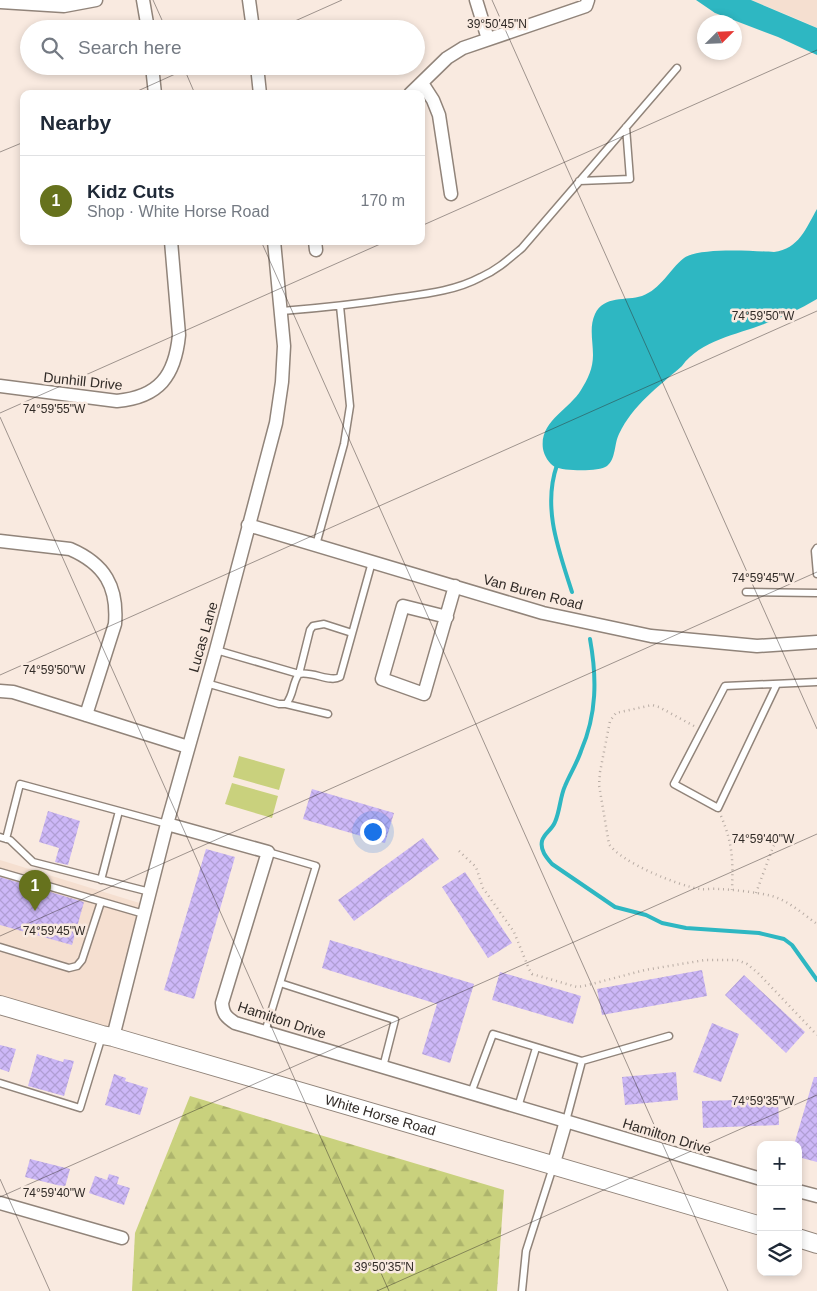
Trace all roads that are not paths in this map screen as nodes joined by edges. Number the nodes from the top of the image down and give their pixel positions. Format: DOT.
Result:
graph roads {
  1 [pos="96,0"];
  2 [pos="143,0"];
  3 [pos="248,0"];
  4 [pos="476,0"];
  5 [pos="588,0"];
  6 [pos="0,2"];
  7 [pos="146,20"];
  8 [pos="251,20"];
  9 [pos="488,39"];
  10 [pos="677,68"];
  11 [pos="153,75"];
  12 [pos="259,75"];
  13 [pos="422,83"];
  14 [pos="155,90"];
  15 [pos="260,90"];
  16 [pos="414,90"];
  17 [pos="626,127"];
  18 [pos="579,181"];
  19 [pos="450,194"];
  20 [pos="171,245"];
  21 [pos="274,245"];
  22 [pos="340,306"];
  23 [pos="282,311"];
  24 [pos="0,386"];
  25 [pos="248,525"];
  26 [pos="0,541"];
  27 [pos="316,545"];
  28 [pos="817,548"];
  29 [pos="372,562"];
  30 [pos="817,574"];
  31 [pos="455,586"];
  32 [pos="746,592"];
  33 [pos="817,593"];
  34 [pos="447,616"];
  35 [pos="352,632"];
  36 [pos="817,642"];
  37 [pos="216,650"];
  38 [pos="299,674"];
  39 [pos="817,682"];
  40 [pos="206,683"];
  41 [pos="777,684"];
  42 [pos="0,691"];
  43 [pos="286,704"];
  44 [pos="328,714"];
  45 [pos="86,715"];
  46 [pos="188,747"];
  47 [pos="119,811"];
  48 [pos="167,824"];
  49 [pos="3,838"];
  50 [pos="268,852"];
  51 [pos="0,872"];
  52 [pos="101,880"];
  53 [pos="150,892"];
  54 [pos="102,902"];
  55 [pos="144,914"];
  56 [pos="0,947"];
  57 [pos="280,983"];
  58 [pos="0,1005"];
  59 [pos="264,1032"];
  60 [pos="108,1036"];
  61 [pos="669,1036"];
  62 [pos="536,1048"];
  63 [pos="582,1061"];
  64 [pos="383,1067"];
  65 [pos="0,1083"];
  66 [pos="471,1093"];
  67 [pos="518,1107"];
  68 [pos="566,1121"];
  69 [pos="552,1166"];
  70 [pos="757,1178"];
  71 [pos="802,1191"];
  72 [pos="817,1196"];
  73 [pos="0,1204"];
  74 [pos="757,1225"];
  75 [pos="122,1238"];
  76 [pos="802,1239"];
  77 [pos="817,1244"];
  78 [pos="522,1291"];
  1 -- 6 [label="street"];
  2 -- 7 [label="street"];
  3 -- 8 [label="street"];
  4 -- 9 [label="street"];
  5 -- 9 [label="street"];
  9 -- 13 [label="street"];
  10 -- 17 [label="lane"];
  11 -- 14 [label="street"];
  12 -- 15 [label="street"];
  13 -- 16 [label="street"];
  13 -- 19 [label="street"];
  17 -- 18 [label="lane"];
  17 -- 18 [label="lane"];
  18 -- 22 [label="lane"];
  20 -- 24 [label="street, Dunhill Drive"];
  21 -- 23 [label="street, Lucas Lane"];
  22 -- 23 [label="lane"];
  22 -- 27 [label="lane"];
  23 -- 25 [label="street, Lucas Lane"];
  25 -- 27 [label="street, Van Buren Road"];
  25 -- 37 [label="street, Lucas Lane"];
  26 -- 45 [label="street"];
  27 -- 29 [label="street, Van Buren Road"];
  28 -- 30 [label="lane"];
  29 -- 31 [label="street, Van Buren Road"];
  29 -- 35 [label="lane"];
  31 -- 34 [label="street"];
  31 -- 36 [label="street, Van Buren Road"];
  32 -- 33 [label="lane"];
  34 -- 34 [label="street"];
  35 -- 38 [label="lane"];
  35 -- 38 [label="lane"];
  37 -- 38 [label="lane"];
  37 -- 40 [label="street, Lucas Lane"];
  38 -- 43 [label="lane"];
  39 -- 41 [label="lane"];
  40 -- 43 [label="lane"];
  40 -- 46 [label="street, Lucas Lane"];
  41 -- 41 [label="lane"];
  42 -- 45 [label="street"];
  43 -- 44 [label="lane"];
  45 -- 46 [label="street"];
  46 -- 48 [label="street, Lucas Lane"];
  47 -- 48 [label="lane"];
  47 -- 49 [label="lane"];
  47 -- 52 [label="lane"];
  48 -- 50 [label="street"];
  48 -- 53 [label="street, Lucas Lane"];
  49 -- 52 [label="lane"];
  50 -- 57 [label="lane"];
  50 -- 59 [label="street, Hamilton Drive"];
  51 -- 54 [label="lane"];
  52 -- 53 [label="lane"];
  53 -- 55 [label="street, Lucas Lane"];
  54 -- 55 [label="lane"];
  54 -- 56 [label="lane"];
  55 -- 60 [label="street, Lucas Lane"];
  57 -- 59 [label="lane"];
  57 -- 64 [label="lane"];
  58 -- 60 [label="main road, White Horse Road"];
  59 -- 64 [label="street, Hamilton Drive"];
  60 -- 65 [label="lane"];
  60 -- 69 [label="main road, White Horse Road"];
  61 -- 63 [label="lane"];
  62 -- 63 [label="lane"];
  62 -- 66 [label="lane"];
  62 -- 67 [label="lane"];
  63 -- 68 [label="lane"];
  64 -- 66 [label="street, Hamilton Drive"];
  66 -- 67 [label="street, Hamilton Drive"];
  67 -- 68 [label="street, Hamilton Drive"];
  68 -- 69 [label="street"];
  68 -- 70 [label="street, Hamilton Drive"];
  69 -- 74 [label="main road, White Horse Road"];
  69 -- 78 [label="lane"];
  71 -- 72 [label="street"];
  73 -- 75 [label="street"];
  76 -- 77 [label="main road"];
}
